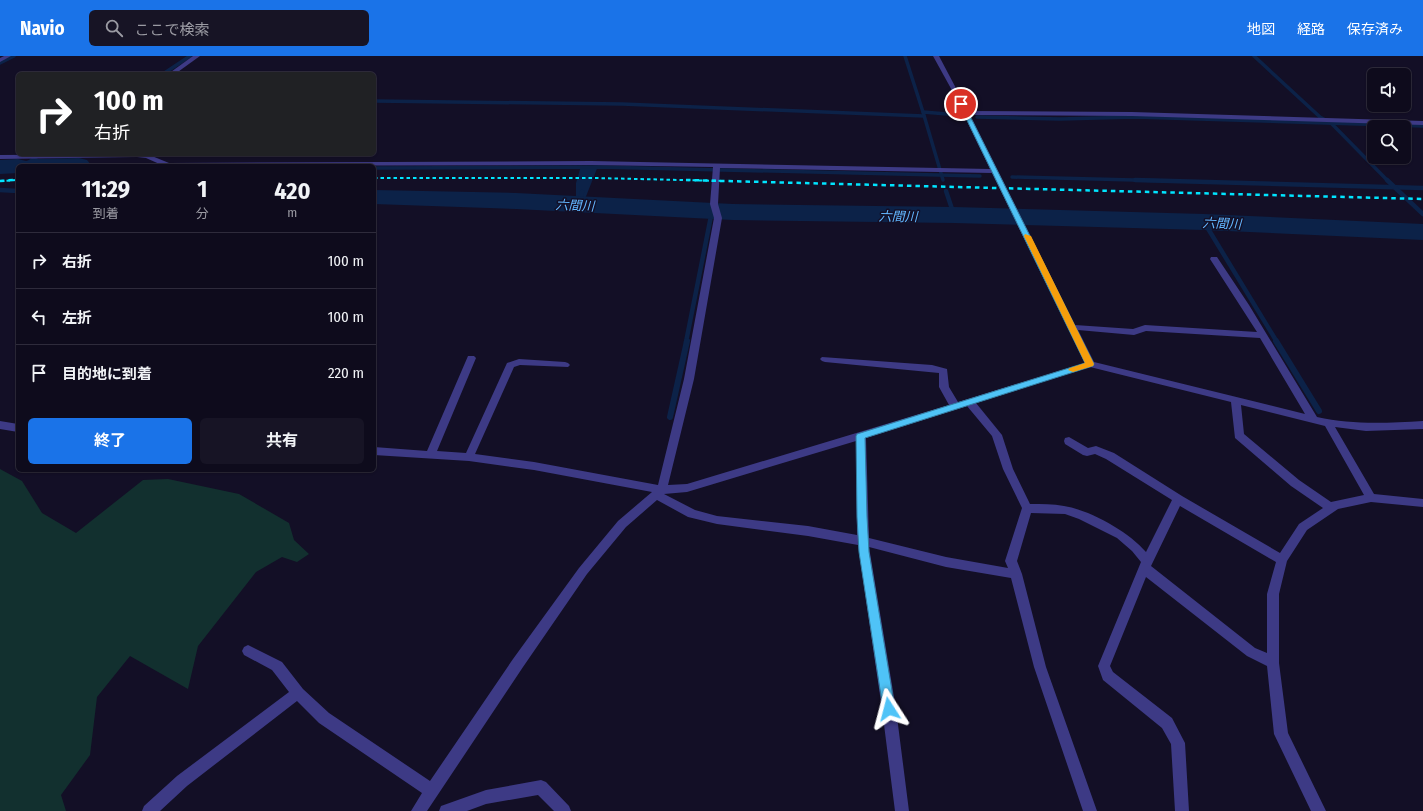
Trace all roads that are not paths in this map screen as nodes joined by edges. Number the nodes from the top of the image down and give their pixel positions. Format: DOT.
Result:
graph roads {
  1 [pos="8,56"];
  2 [pos="197,56"];
  3 [pos="936,56"];
  4 [pos="0,60"];
  5 [pos="174,72"];
  6 [pos="966,114"];
  7 [pos="1423,123"];
  8 [pos="42,156"];
  9 [pos="147,156"];
  10 [pos="0,157"];
  11 [pos="164,164"];
  12 [pos="291,164"];
  13 [pos="717,169"];
  14 [pos="994,172"];
  15 [pos="1214,259"];
  16 [pos="1072,328"];
  17 [pos="1263,335"];
  18 [pos="471,358"];
  19 [pos="825,359"];
  20 [pos="1090,364"];
  21 [pos="565,365"];
  22 [pos="1236,400"];
  23 [pos="969,402"];
  24 [pos="955,406"];
  25 [pos="1313,419"];
  26 [pos="1328,423"];
  27 [pos="1423,424"];
  28 [pos="0,425"];
  29 [pos="16,425"];
  30 [pos="861,436"];
  31 [pos="1069,441"];
  32 [pos="376,451"];
  33 [pos="431,454"];
  34 [pos="469,457"];
  35 [pos="659,493"];
  36 [pos="1370,498"];
  37 [pos="1178,499"];
  38 [pos="1423,503"];
  39 [pos="1027,508"];
  40 [pos="1331,508"];
  41 [pos="863,541"];
  42 [pos="1282,560"];
  43 [pos="1146,564"];
  44 [pos="1016,574"];
  45 [pos="248,651"];
  46 [pos="1273,663"];
  47 [pos="298,693"];
  48 [pos="432,791"];
  49 [pos="149,811"];
  50 [pos="418,811"];
  51 [pos="446,811"];
  52 [pos="564,811"];
  53 [pos="902,811"];
  54 [pos="1090,811"];
  55 [pos="1182,811"];
  56 [pos="1319,811"];
  1 -- 4 [label="street"];
  2 -- 5 [label="street"];
  3 -- 6 [label="street"];
  6 -- 7 [label="street"];
  6 -- 14 [label="street"];
  8 -- 10 [label="street"];
  9 -- 11 [label="street"];
  12 -- 13 [label="street"];
  13 -- 14 [label="street"];
  13 -- 35 [label="street"];
  14 -- 16 [label="street"];
  15 -- 17 [label="street"];
  16 -- 17 [label="street"];
  16 -- 20 [label="street"];
  17 -- 25 [label="street"];
  18 -- 33 [label="street"];
  19 -- 24 [label="street"];
  20 -- 22 [label="street"];
  20 -- 23 [label="street"];
  21 -- 34 [label="street"];
  22 -- 25 [label="street"];
  22 -- 40 [label="street"];
  23 -- 24 [label="street"];
  23 -- 39 [label="street"];
  24 -- 30 [label="street"];
  25 -- 26 [label="street"];
  26 -- 27 [label="street"];
  26 -- 36 [label="street"];
  28 -- 29 [label="street"];
  30 -- 35 [label="street"];
  30 -- 41 [label="street"];
  31 -- 37 [label="street"];
  32 -- 33 [label="street"];
  33 -- 34 [label="street"];
  34 -- 35 [label="street"];
  35 -- 41 [label="street"];
  35 -- 48 [label="street"];
  36 -- 38 [label="street"];
  36 -- 40 [label="street"];
  37 -- 42 [label="street"];
  37 -- 43 [label="street"];
  39 -- 43 [label="street"];
  39 -- 44 [label="street"];
  40 -- 42 [label="street"];
  41 -- 44 [label="street"];
  41 -- 53 [label="street"];
  42 -- 46 [label="street"];
  43 -- 46 [label="street"];
  43 -- 55 [label="street"];
  44 -- 54 [label="street"];
  45 -- 47 [label="street"];
  46 -- 56 [label="street"];
  47 -- 48 [label="street"];
  47 -- 49 [label="street"];
  48 -- 50 [label="street"];
  51 -- 52 [label="street"];
}
